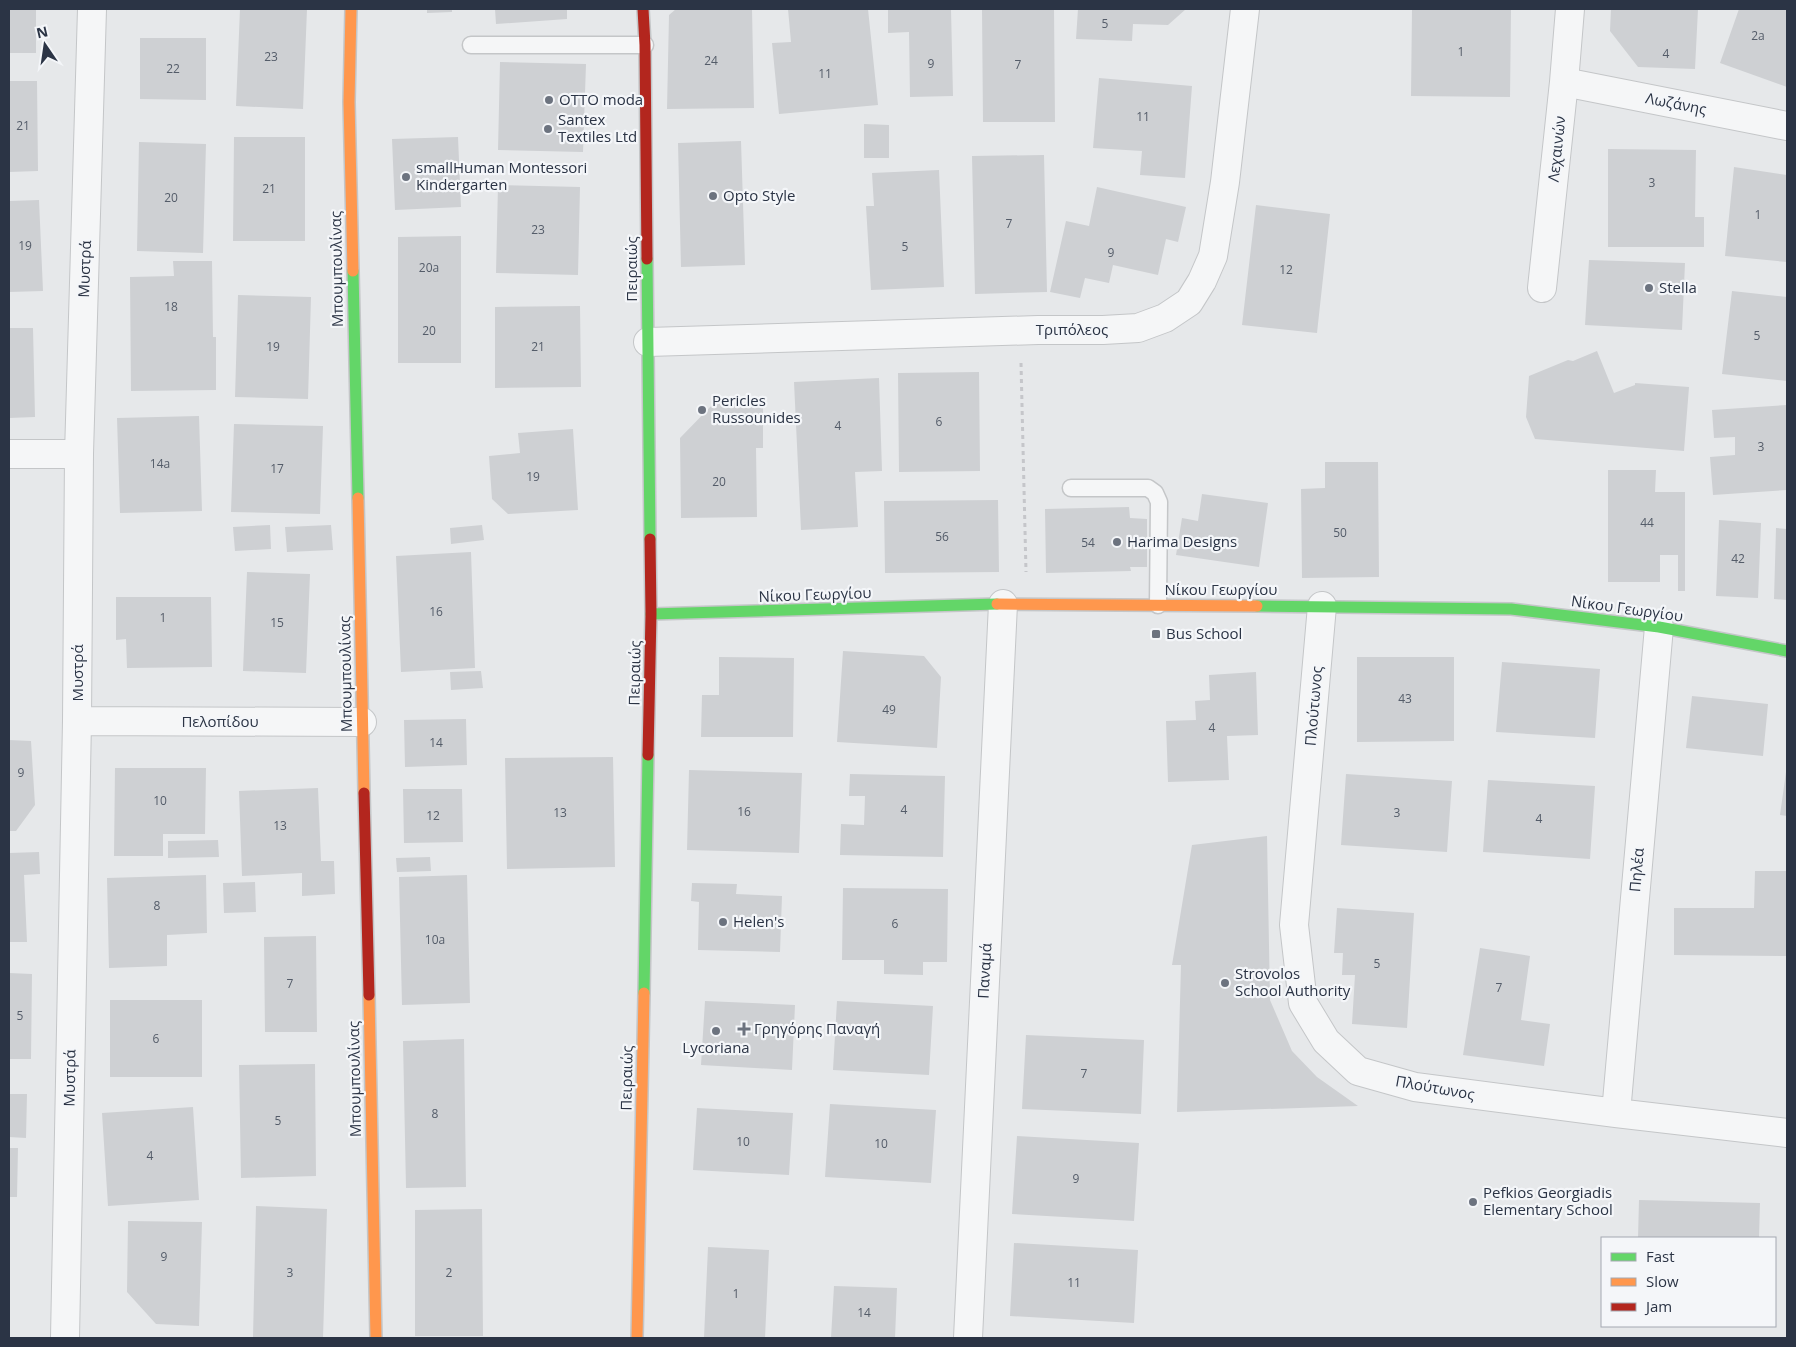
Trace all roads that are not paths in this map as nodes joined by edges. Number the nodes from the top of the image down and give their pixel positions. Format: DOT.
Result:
graph roads {
  1 [pos="92,9"];
  2 [pos="351,9"];
  3 [pos="643,9"];
  4 [pos="1245,9"];
  5 [pos="1570,9"];
  6 [pos="471,45"];
  7 [pos="645,45"];
  8 [pos="1564,82"];
  9 [pos="1787,126"];
  10 [pos="1542,288"];
  11 [pos="648,342"];
  12 [pos="9,454"];
  13 [pos="79,454"];
  14 [pos="1071,488"];
  15 [pos="1015,604"];
  16 [pos="1158,605"];
  17 [pos="1322,606"];
  18 [pos="651,614"];
  19 [pos="1659,627"];
  20 [pos="1787,651"];
  21 [pos="77,721"];
  22 [pos="362,722"];
  23 [pos="1616,1114"];
  24 [pos="1787,1133"];
  25 [pos="65,1338"];
  26 [pos="376,1338"];
  27 [pos="637,1338"];
  28 [pos="968,1338"];
  1 -- 13 [label="street, Μυστρά"];
  2 -- 22 [label="street, Μπουμπουλίνας"];
  3 -- 7 [label="street, Πειραιώς"];
  4 -- 11 [label="street, Τριπόλεος"];
  5 -- 8 [label="street, Λεχαινών"];
  6 -- 7 [label="lane"];
  7 -- 11 [label="street, Πειραιώς"];
  8 -- 9 [label="street, Λωζάνης"];
  8 -- 10 [label="street, Λεχαινών"];
  11 -- 18 [label="street, Πειραιώς"];
  12 -- 13 [label="street"];
  13 -- 21 [label="street, Μυστρά"];
  14 -- 16 [label="lane"];
  15 -- 16 [label="street, Νίκου Γεωργίου"];
  15 -- 18 [label="street, Νίκου Γεωργίου"];
  15 -- 28 [label="street, Παναμά"];
  16 -- 17 [label="street, Νίκου Γεωργίου"];
  17 -- 19 [label="street, Νίκου Γεωργίου"];
  17 -- 23 [label="street, Πλούτωνος"];
  18 -- 27 [label="street, Πειραιώς"];
  19 -- 20 [label="street, Νίκου Γεωργίου"];
  19 -- 23 [label="street, Πηλέα"];
  21 -- 22 [label="street, Πελοπίδου"];
  21 -- 25 [label="street, Μυστρά"];
  22 -- 26 [label="street, Μπουμπουλίνας"];
  23 -- 24 [label="street, Πλούτωνος"];
}
